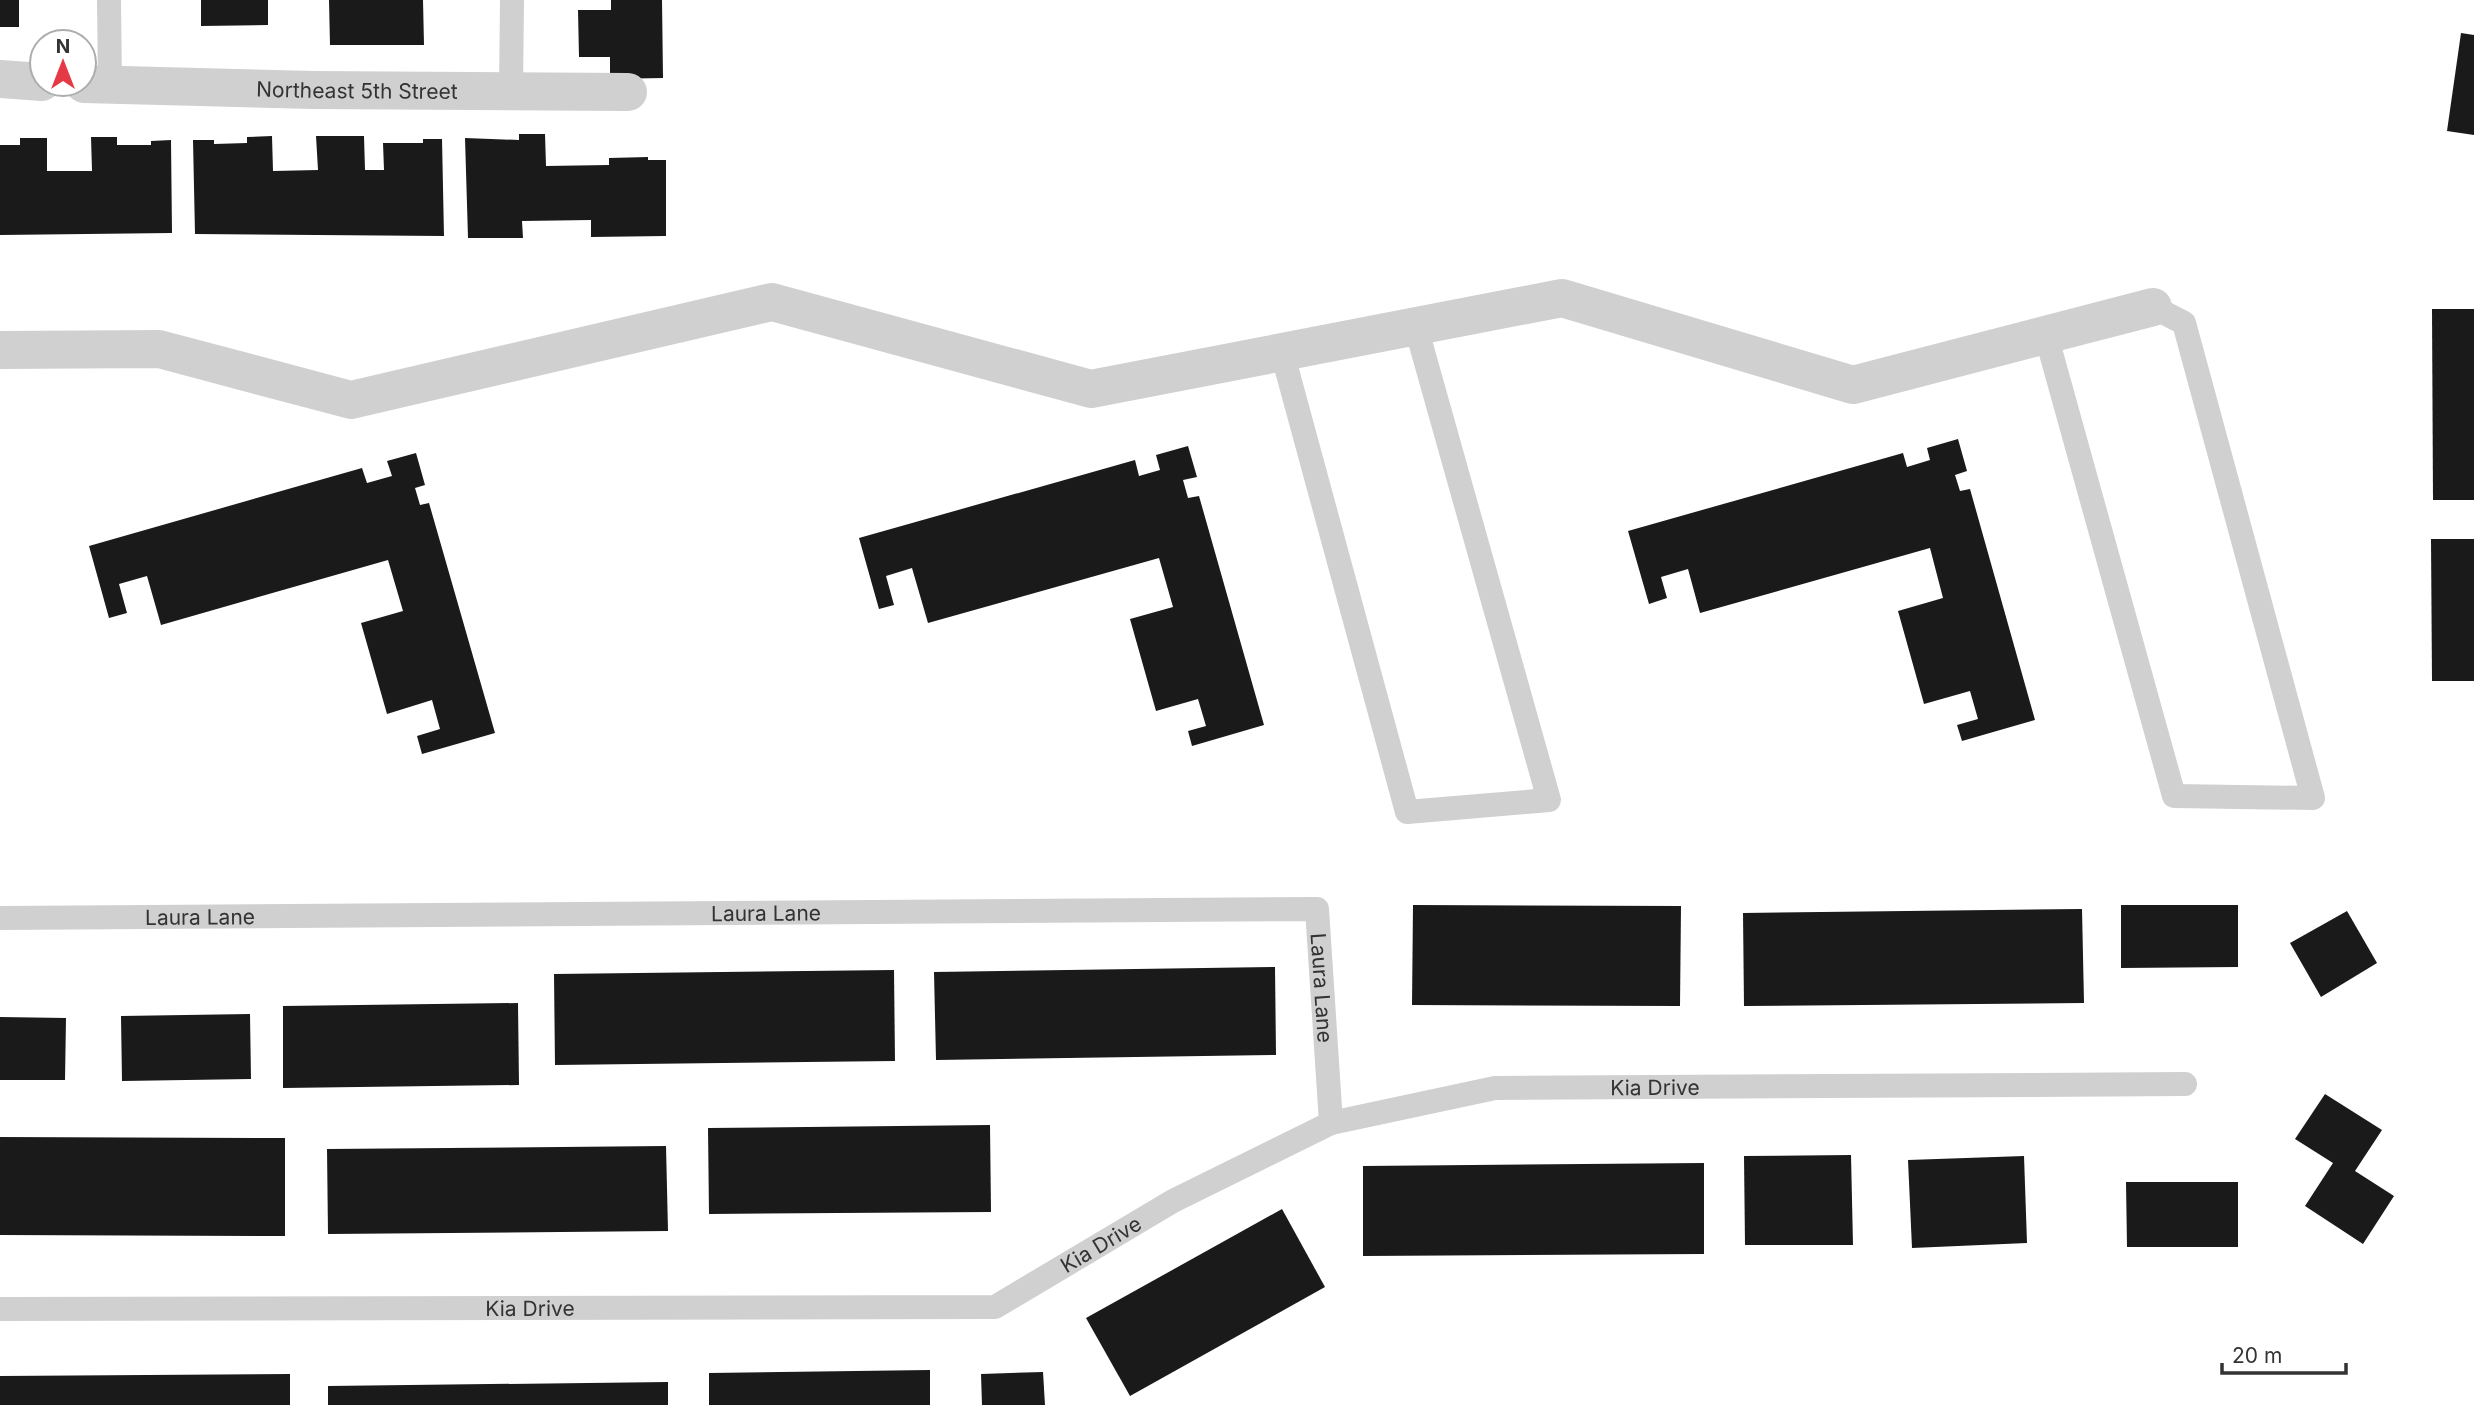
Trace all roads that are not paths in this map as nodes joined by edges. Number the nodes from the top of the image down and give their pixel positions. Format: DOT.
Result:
graph roads {
  1 [pos="110,0"];
  2 [pos="512,0"];
  3 [pos="98,78"];
  4 [pos="0,79"];
  5 [pos="28,81"];
  6 [pos="98,84"];
  7 [pos="511,91"];
  8 [pos="628,92"];
  9 [pos="2152,307"];
  10 [pos="1416,327"];
  11 [pos="2046,335"];
  12 [pos="0,350"];
  13 [pos="1282,352"];
  14 [pos="0,918"];
  15 [pos="2185,1084"];
  16 [pos="1331,1123"];
  17 [pos="0,1309"];
  1 -- 3 [label="lane"];
  2 -- 7 [label="lane"];
  4 -- 5 [label="street"];
  6 -- 7 [label="street, Northeast 5th Street"];
  7 -- 8 [label="street, Northeast 5th Street"];
  9 -- 11 [label="street"];
  9 -- 11 [label="lane"];
  10 -- 11 [label="street"];
  10 -- 13 [label="street"];
  10 -- 13 [label="lane"];
  12 -- 13 [label="street"];
  14 -- 16 [label="lane, Laura Lane"];
  15 -- 16 [label="lane, Kia Drive"];
  16 -- 17 [label="lane, Kia Drive"];
}
